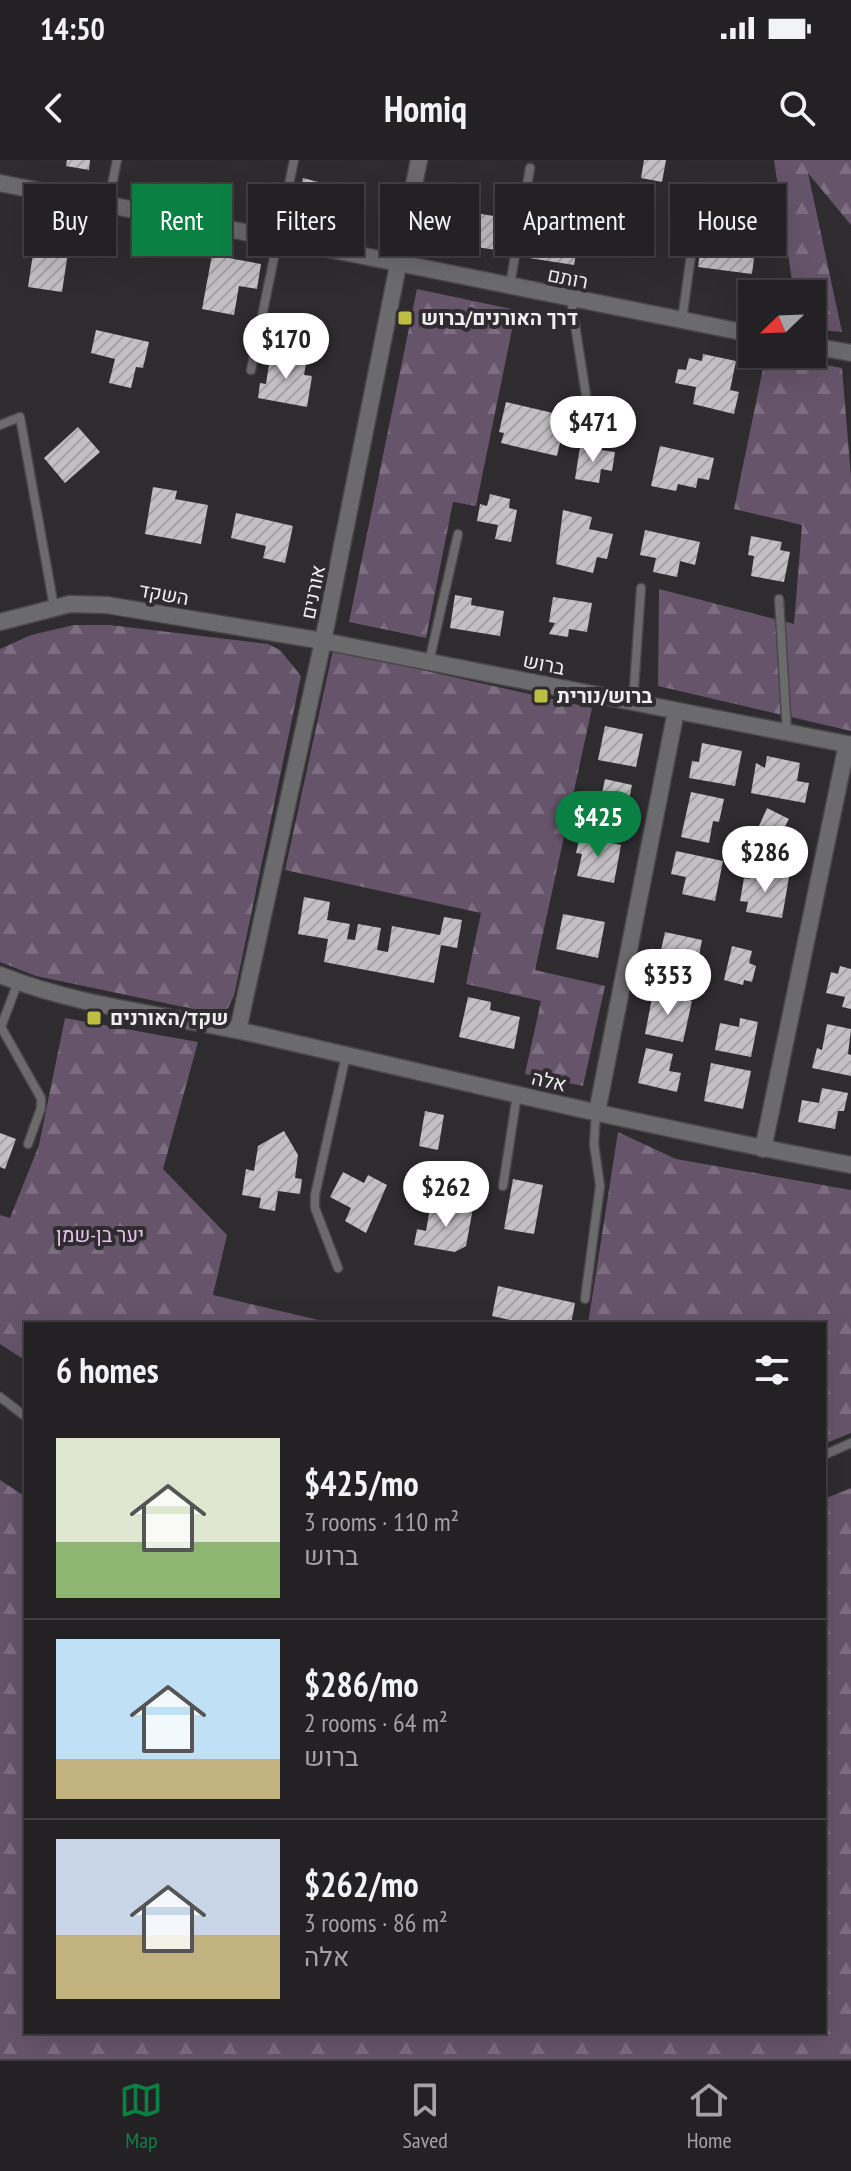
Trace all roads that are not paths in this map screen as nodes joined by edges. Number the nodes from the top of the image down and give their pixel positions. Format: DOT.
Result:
graph roads {
  1 [pos="117,160"];
  2 [pos="294,160"];
  3 [pos="419,160"];
  4 [pos="530,168"];
  5 [pos="0,183"];
  6 [pos="112,184"];
  7 [pos="289,184"];
  8 [pos="24,188"];
  9 [pos="116,207"];
  10 [pos="248,235"];
  11 [pos="275,256"];
  12 [pos="351,256"];
  13 [pos="691,256"];
  14 [pos="400,266"];
  15 [pos="510,287"];
  16 [pos="571,299"];
  17 [pos="682,320"];
  18 [pos="738,331"];
  19 [pos="826,349"];
  20 [pos="851,353"];
  21 [pos="251,370"];
  22 [pos="588,408"];
  23 [pos="0,425"];
  24 [pos="458,534"];
  25 [pos="641,588"];
  26 [pos="779,599"];
  27 [pos="54,607"];
  28 [pos="0,622"];
  29 [pos="323,641"];
  30 [pos="429,662"];
  31 [pos="633,702"];
  32 [pos="676,711"];
  33 [pos="787,732"];
  34 [pos="849,745"];
  35 [pos="0,975"];
  36 [pos="18,982"];
  37 [pos="238,1030"];
  38 [pos="346,1055"];
  39 [pos="517,1094"];
  40 [pos="597,1112"];
  41 [pos="28,1144"];
  42 [pos="763,1149"];
  43 [pos="851,1165"];
  44 [pos="503,1186"];
  45 [pos="338,1268"];
  46 [pos="585,1299"];
  47 [pos="0,1397"];
  48 [pos="24,1415"];
  49 [pos="851,1443"];
  50 [pos="826,1454"];
  1 -- 6 [label="lane"];
  2 -- 7 [label="lane"];
  3 -- 14 [label="street, אורנים"];
  4 -- 15 [label="lane"];
  5 -- 8 [label="street, רותם"];
  9 -- 10 [label="street, רותם"];
  11 -- 21 [label="lane"];
  12 -- 14 [label="street, רותם"];
  13 -- 17 [label="lane"];
  14 -- 15 [label="street, רותם"];
  14 -- 29 [label="street, אורנים"];
  15 -- 16 [label="street, רותם"];
  16 -- 17 [label="street, רותם"];
  16 -- 22 [label="lane"];
  17 -- 18 [label="street, רותם"];
  19 -- 20 [label="street"];
  23 -- 27 [label="lane"];
  24 -- 30 [label="lane"];
  25 -- 31 [label="lane"];
  26 -- 33 [label="lane"];
  27 -- 28 [label="street, השקד"];
  27 -- 29 [label="street, השקד"];
  29 -- 30 [label="street, ברוש"];
  29 -- 37 [label="street, אורנים"];
  30 -- 31 [label="street, ברוש"];
  31 -- 32 [label="street, ברוש"];
  32 -- 33 [label="street, ברוש"];
  32 -- 40 [label="street"];
  33 -- 34 [label="street, ברוש"];
  34 -- 42 [label="street"];
  35 -- 36 [label="street"];
  36 -- 37 [label="street"];
  36 -- 41 [label="lane"];
  37 -- 38 [label="street, אלה"];
  38 -- 39 [label="street, אלה"];
  38 -- 45 [label="lane"];
  39 -- 40 [label="street, אלה"];
  39 -- 44 [label="lane"];
  40 -- 42 [label="street, אלה"];
  40 -- 46 [label="lane"];
  42 -- 43 [label="street, אלה"];
  47 -- 48 [label="lane"];
  49 -- 50 [label="lane"];
}
